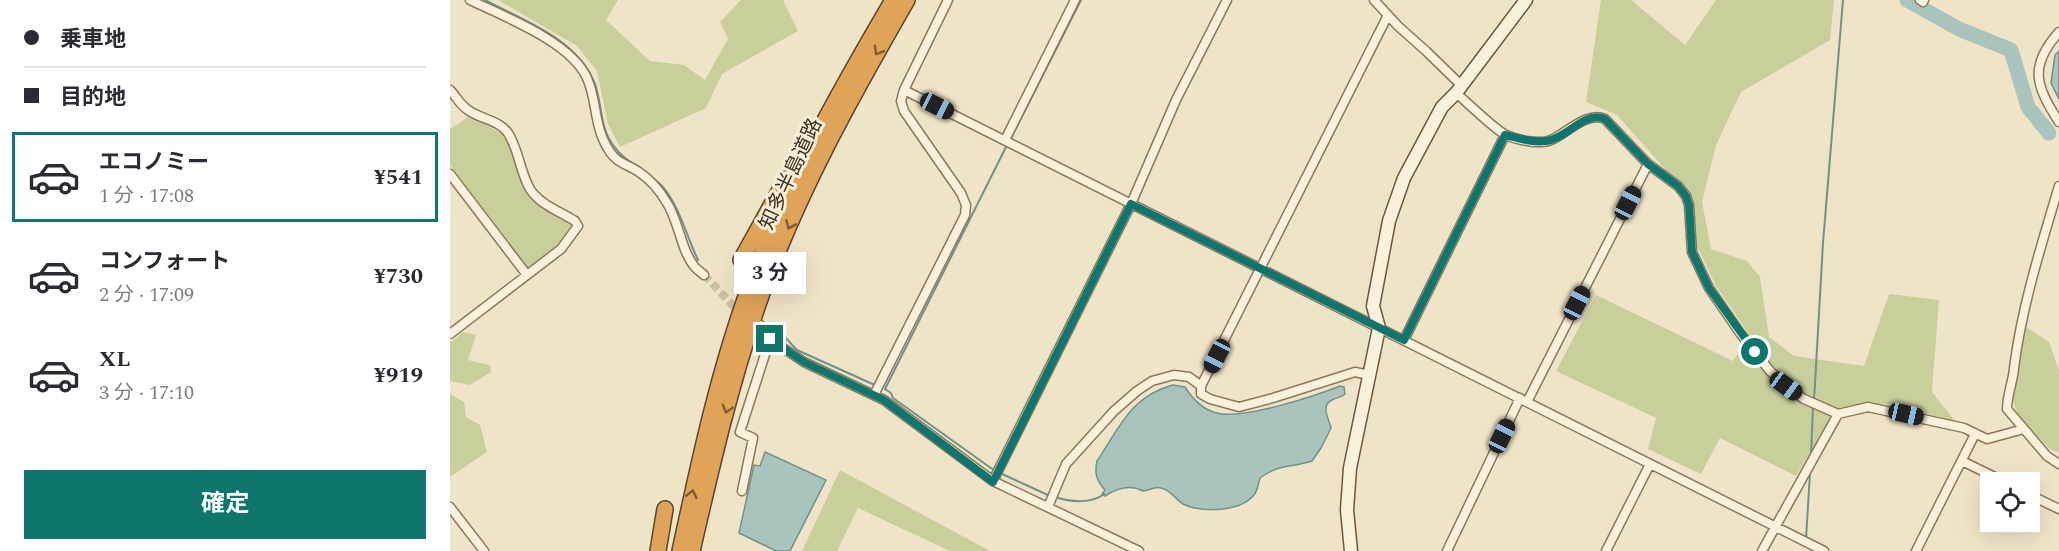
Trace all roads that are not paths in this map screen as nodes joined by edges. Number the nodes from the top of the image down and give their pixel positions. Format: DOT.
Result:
graph roads {
  1 [pos="470,0"];
  2 [pos="893,0"];
  3 [pos="907,0"];
  4 [pos="948,0"];
  5 [pos="1075,0"];
  6 [pos="1227,0"];
  7 [pos="1374,0"];
  8 [pos="1526,0"];
  9 [pos="1388,15"];
  10 [pos="2059,32"];
  11 [pos="843,88"];
  12 [pos="1459,89"];
  13 [pos="450,90"];
  14 [pos="904,90"];
  15 [pos="2059,122"];
  16 [pos="1505,135"];
  17 [pos="1005,140"];
  18 [pos="1648,164"];
  19 [pos="450,174"];
  20 [pos="2059,186"];
  21 [pos="1131,204"];
  22 [pos="741,260"];
  23 [pos="1260,268"];
  24 [pos="704,275"];
  25 [pos="527,276"];
  26 [pos="759,326"];
  27 [pos="1379,328"];
  28 [pos="450,334"];
  29 [pos="770,339"];
  30 [pos="1404,340"];
  31 [pos="1369,375"];
  32 [pos="1201,386"];
  33 [pos="874,395"];
  34 [pos="1524,400"];
  35 [pos="1838,414"];
  36 [pos="2024,429"];
  37 [pos="1975,434"];
  38 [pos="1962,461"];
  39 [pos="1650,464"];
  40 [pos="2059,464"];
  41 [pos="1984,472"];
  42 [pos="993,482"];
  43 [pos="742,491"];
  44 [pos="2040,500"];
  45 [pos="450,507"];
  46 [pos="1048,507"];
  47 [pos="665,509"];
  48 [pos="2059,509"];
  49 [pos="1774,526"];
  50 [pos="484,551"];
  51 [pos="658,551"];
  52 [pos="680,551"];
  53 [pos="692,551"];
  54 [pos="1139,551"];
  55 [pos="1351,551"];
  56 [pos="1447,551"];
  57 [pos="1606,551"];
  58 [pos="1762,551"];
  59 [pos="1824,551"];
  60 [pos="1916,551"];
  1 -- 24 [label="street"];
  2 -- 11 [label="highway, 知多半島道路"];
  3 -- 53 [label="highway, 知多半島道路, one-way"];
  4 -- 14 [label="street"];
  5 -- 17 [label="street"];
  6 -- 21 [label="street"];
  7 -- 9 [label="street"];
  8 -- 12 [label="street"];
  9 -- 12 [label="street"];
  9 -- 23 [label="street"];
  10 -- 15 [label="street"];
  11 -- 22 [label="highway"];
  52 -- 11 [label="highway, 知多半島道路, one-way"];
  12 -- 16 [label="street"];
  12 -- 27 [label="street"];
  13 -- 25 [label="street"];
  14 -- 17 [label="street"];
  14 -- 33 [label="street"];
  16 -- 18 [label="street"];
  16 -- 30 [label="street"];
  17 -- 21 [label="street"];
  18 -- 34 [label="street"];
  18 -- 35 [label="street"];
  19 -- 25 [label="street"];
  20 -- 36 [label="street"];
  21 -- 23 [label="street"];
  21 -- 42 [label="street"];
  23 -- 27 [label="street"];
  23 -- 32 [label="street"];
  25 -- 28 [label="street"];
  26 -- 29 [label="street"];
  27 -- 30 [label="street"];
  27 -- 31 [label="street"];
  29 -- 33 [label="street"];
  29 -- 43 [label="street"];
  30 -- 34 [label="street"];
  31 -- 32 [label="street"];
  31 -- 55 [label="street"];
  32 -- 46 [label="street"];
  33 -- 42 [label="street"];
  34 -- 39 [label="street"];
  34 -- 56 [label="street"];
  35 -- 37 [label="street"];
  35 -- 49 [label="street"];
  36 -- 37 [label="street"];
  36 -- 40 [label="street"];
  37 -- 38 [label="street"];
  38 -- 41 [label="street"];
  38 -- 60 [label="street"];
  39 -- 49 [label="street"];
  39 -- 57 [label="street"];
  42 -- 46 [label="street"];
  44 -- 48 [label="street"];
  45 -- 50 [label="street"];
  46 -- 54 [label="street"];
  47 -- 51 [label="highway"];
  49 -- 58 [label="street"];
  49 -- 59 [label="street"];
}
